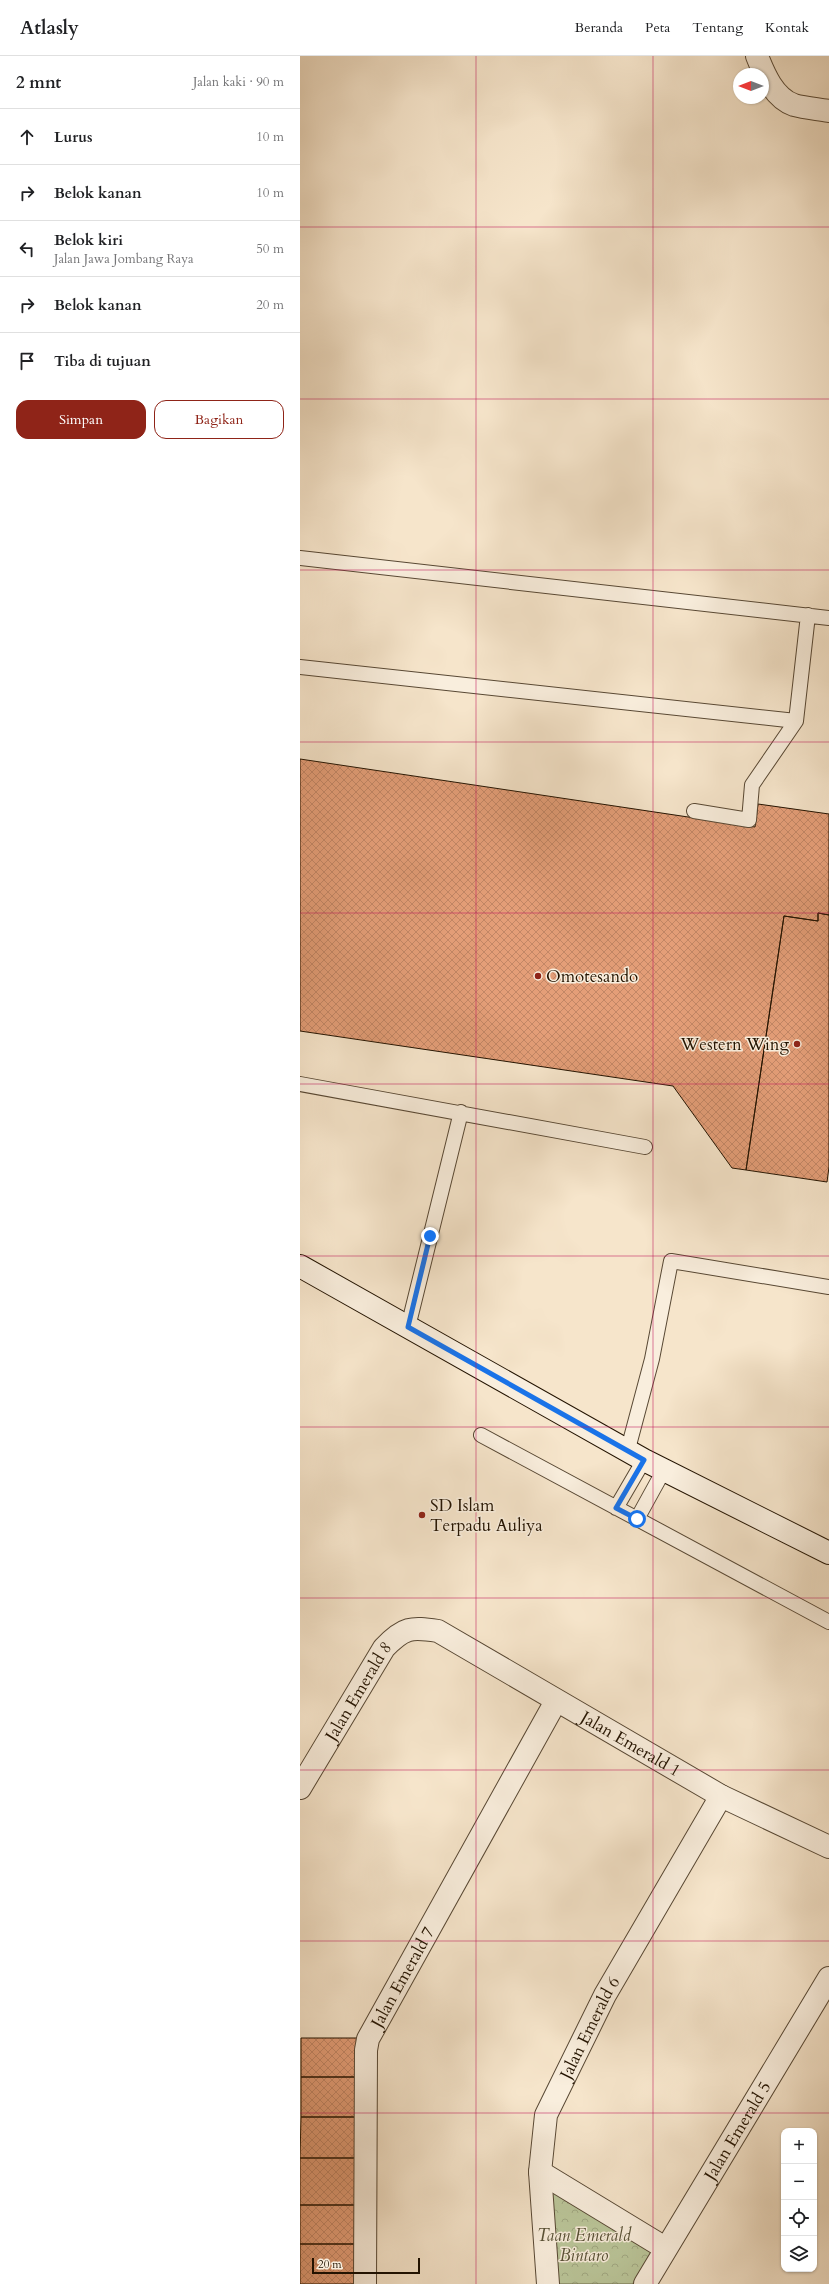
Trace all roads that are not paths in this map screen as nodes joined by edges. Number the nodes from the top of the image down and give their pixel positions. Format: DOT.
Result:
graph roads {
  1 [pos="757,56"];
  2 [pos="829,110"];
  3 [pos="300,558"];
  4 [pos="808,615"];
  5 [pos="829,618"];
  6 [pos="300,667"];
  7 [pos="796,721"];
  8 [pos="694,811"];
  9 [pos="300,1084"];
  10 [pos="461,1112"];
  11 [pos="645,1147"];
  12 [pos="300,1266"];
  13 [pos="829,1287"];
  14 [pos="408,1327"];
  15 [pos="481,1435"];
  16 [pos="636,1454"];
  17 [pos="664,1470"];
  18 [pos="616,1508"];
  19 [pos="637,1519"];
  20 [pos="829,1553"];
  21 [pos="829,1622"];
  22 [pos="438,1631"];
  23 [pos="556,1701"];
  24 [pos="300,1788"];
  25 [pos="721,1796"];
  26 [pos="829,1847"];
  27 [pos="829,1978"];
  28 [pos="540,2172"];
  29 [pos="665,2248"];
  30 [pos="366,2284"];
  31 [pos="548,2284"];
  32 [pos="646,2284"];
  1 -- 2 [label="street"];
  3 -- 4 [label="lane"];
  4 -- 5 [label="lane"];
  4 -- 7 [label="lane"];
  6 -- 7 [label="lane"];
  7 -- 8 [label="lane"];
  9 -- 10 [label="lane"];
  10 -- 11 [label="lane"];
  10 -- 14 [label="lane"];
  12 -- 14 [label="street"];
  13 -- 16 [label="lane"];
  14 -- 16 [label="street"];
  15 -- 18 [label="lane"];
  16 -- 17 [label="street"];
  16 -- 18 [label="lane"];
  17 -- 19 [label="lane"];
  17 -- 20 [label="street"];
  18 -- 19 [label="lane"];
  19 -- 21 [label="lane"];
  22 -- 23 [label="street, Jalan Emerald 1"];
  22 -- 24 [label="street, Jalan Emerald 8"];
  23 -- 25 [label="street, Jalan Emerald 1"];
  23 -- 30 [label="street, Jalan Emerald 7"];
  25 -- 26 [label="street, Jalan Emerald 1"];
  25 -- 28 [label="street, Jalan Emerald 6"];
  27 -- 29 [label="street, Jalan Emerald 5"];
  28 -- 29 [label="street"];
  28 -- 31 [label="street, Jalan Emerald 6"];
  29 -- 32 [label="street, Jalan Emerald 5"];
}
